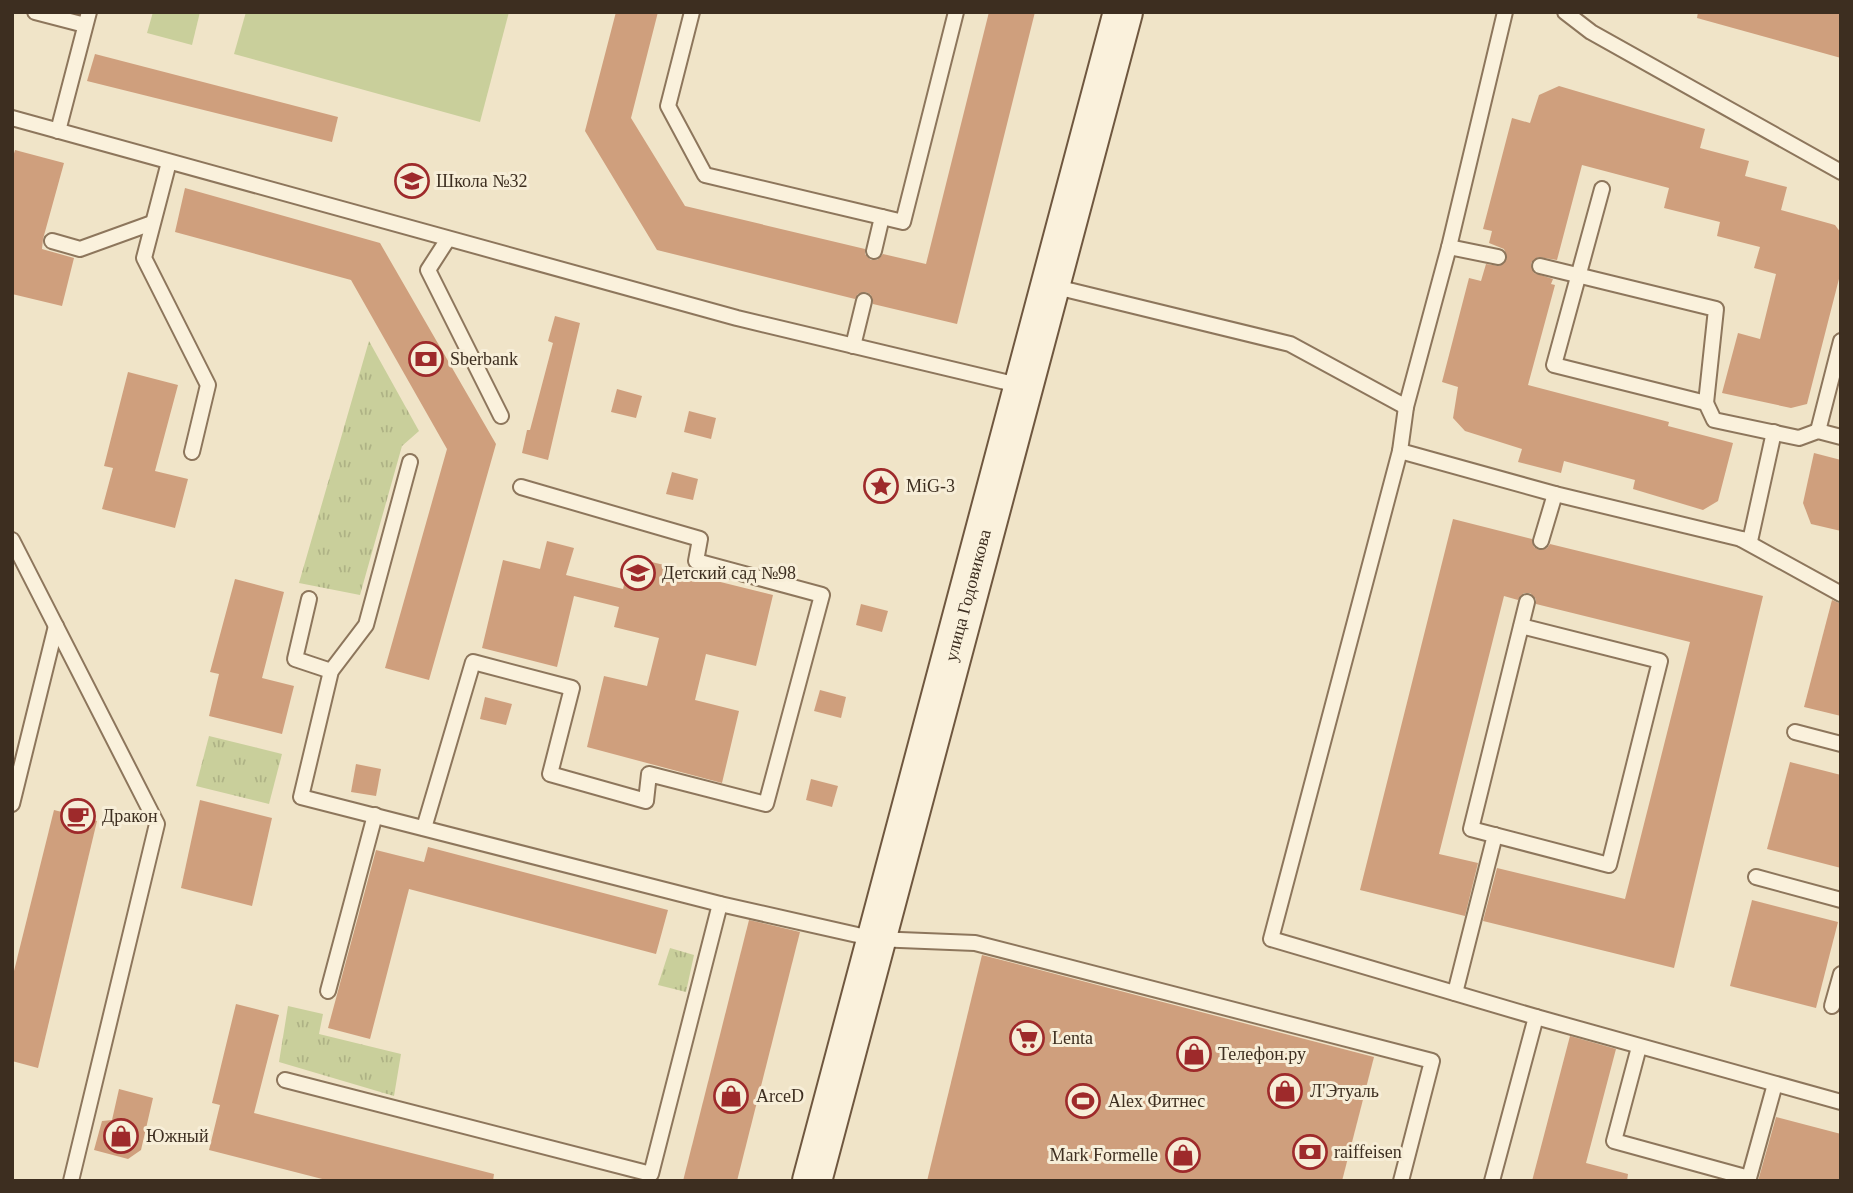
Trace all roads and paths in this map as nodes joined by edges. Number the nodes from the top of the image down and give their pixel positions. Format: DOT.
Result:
graph roads {
  1 [pos="35,12"];
  2 [pos="692,12"];
  3 [pos="956,12"];
  4 [pos="1123,12"];
  5 [pos="1505,12"];
  6 [pos="1565,12"];
  7 [pos="87,19"];
  8 [pos="12,118"];
  9 [pos="58,131"];
  10 [pos="169,162"];
  11 [pos="1841,172"];
  12 [pos="1602,189"];
  13 [pos="881,217"];
  14 [pos="152,223"];
  15 [pos="448,239"];
  16 [pos="52,241"];
  17 [pos="1449,247"];
  18 [pos="874,251"];
  19 [pos="1498,257"];
  20 [pos="1540,266"];
  21 [pos="1579,275"];
  22 [pos="1051,286"];
  23 [pos="864,301"];
  24 [pos="1841,341"];
  25 [pos="853,346"];
  26 [pos="1024,386"];
  27 [pos="1706,404"];
  28 [pos="1406,407"];
  29 [pos="501,416"];
  30 [pos="1774,432"];
  31 [pos="1818,432"];
  32 [pos="1841,437"];
  33 [pos="1400,450"];
  34 [pos="192,452"];
  35 [pos="410,462"];
  36 [pos="521,487"];
  37 [pos="1555,494"];
  38 [pos="1740,538"];
  39 [pos="1541,541"];
  40 [pos="14,547"];
  41 [pos="1841,594"];
  42 [pos="309,599"];
  43 [pos="1527,602"];
  44 [pos="57,626"];
  45 [pos="1521,626"];
  46 [pos="331,671"];
  47 [pos="1796,732"];
  48 [pos="1841,744"];
  49 [pos="12,804"];
  50 [pos="375,816"];
  51 [pos="424,828"];
  52 [pos="1495,835"];
  53 [pos="1756,877"];
  54 [pos="1841,900"];
  55 [pos="720,904"];
  56 [pos="876,939"];
  57 [pos="1841,974"];
  58 [pos="328,990"];
  59 [pos="1455,993"];
  60 [pos="1832,1006"];
  61 [pos="1536,1017"];
  62 [pos="1639,1047"];
  63 [pos="285,1080"];
  64 [pos="1774,1084"];
  65 [pos="1841,1102"];
  66 [pos="71,1181"];
  67 [pos="813,1181"];
  68 [pos="1401,1181"];
  69 [pos="1492,1181"];
  1 -- 7 [label="lane"];
  2 -- 13 [label="lane"];
  3 -- 13 [label="lane"];
  4 -- 22 [label="street, улица Годовикова"];
  5 -- 17 [label="lane"];
  6 -- 11 [label="lane"];
  7 -- 9 [label="lane"];
  8 -- 9 [label="lane"];
  9 -- 10 [label="lane"];
  10 -- 14 [label="lane"];
  10 -- 15 [label="lane"];
  12 -- 21 [label="lane"];
  13 -- 18 [label="lane"];
  14 -- 16 [label="lane"];
  14 -- 34 [label="lane"];
  15 -- 25 [label="lane"];
  15 -- 29 [label="lane"];
  17 -- 19 [label="lane"];
  17 -- 28 [label="lane"];
  20 -- 21 [label="lane"];
  21 -- 27 [label="lane"];
  21 -- 27 [label="lane"];
  22 -- 26 [label="street, улица Годовикова"];
  22 -- 28 [label="lane"];
  23 -- 25 [label="lane"];
  24 -- 31 [label="lane"];
  25 -- 26 [label="lane"];
  26 -- 56 [label="street, улица Годовикова"];
  27 -- 30 [label="lane"];
  28 -- 33 [label="lane"];
  30 -- 31 [label="lane"];
  30 -- 38 [label="lane"];
  31 -- 32 [label="lane"];
  33 -- 37 [label="lane"];
  33 -- 59 [label="lane"];
  35 -- 46 [label="lane"];
  36 -- 51 [label="lane"];
  37 -- 38 [label="lane"];
  37 -- 39 [label="lane"];
  38 -- 41 [label="lane"];
  40 -- 44 [label="lane"];
  42 -- 46 [label="lane"];
  43 -- 45 [label="lane"];
  44 -- 49 [label="lane"];
  44 -- 66 [label="lane"];
  45 -- 52 [label="lane"];
  45 -- 52 [label="lane"];
  46 -- 50 [label="lane"];
  47 -- 48 [label="lane"];
  50 -- 51 [label="lane"];
  50 -- 58 [label="lane"];
  51 -- 55 [label="lane"];
  52 -- 59 [label="lane"];
  53 -- 54 [label="lane"];
  55 -- 56 [label="lane"];
  55 -- 63 [label="lane"];
  56 -- 67 [label="street, улица Годовикова"];
  56 -- 68 [label="lane"];
  57 -- 60 [label="lane"];
  59 -- 61 [label="lane"];
  61 -- 62 [label="lane"];
  61 -- 69 [label="lane"];
  62 -- 64 [label="lane"];
  62 -- 64 [label="lane"];
  64 -- 65 [label="lane"];
}
